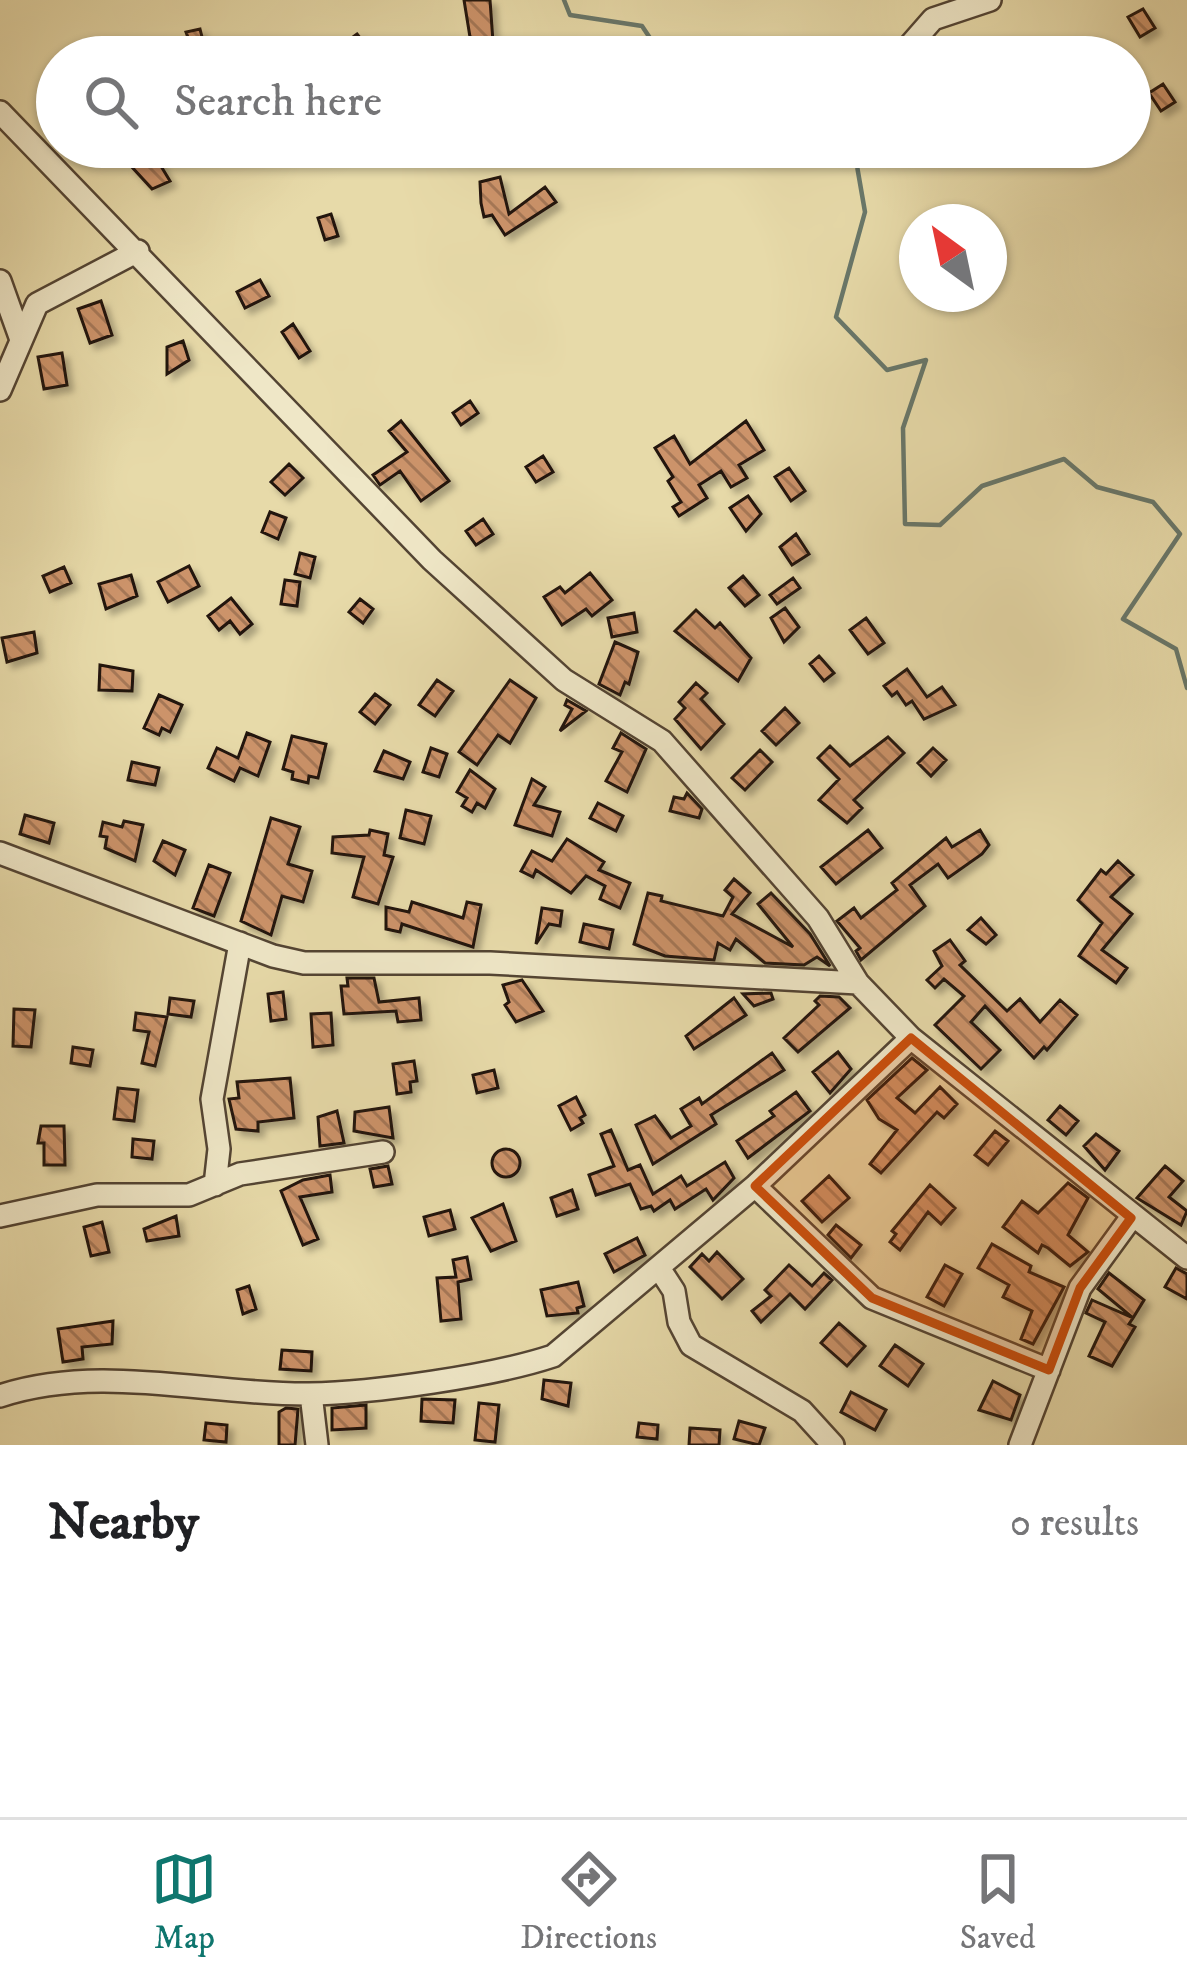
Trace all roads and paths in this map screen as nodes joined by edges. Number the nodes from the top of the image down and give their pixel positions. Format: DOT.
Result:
graph roads {
  1 [pos="990,0"];
  2 [pos="918,36"];
  3 [pos="0,112"];
  4 [pos="36,148"];
  5 [pos="56,168"];
  6 [pos="138,251"];
  7 [pos="0,281"];
  8 [pos="20,337"];
  9 [pos="0,390"];
  10 [pos="0,853"];
  11 [pos="240,944"];
  12 [pos="858,982"];
  13 [pos="911,1038"];
  14 [pos="383,1152"];
  15 [pos="214,1185"];
  16 [pos="755,1186"];
  17 [pos="0,1216"];
  18 [pos="1131,1218"];
  19 [pos="1187,1258"];
  20 [pos="659,1268"];
  21 [pos="1048,1370"];
  22 [pos="310,1394"];
  23 [pos="0,1396"];
  24 [pos="317,1445"];
  25 [pos="833,1445"];
  26 [pos="1020,1445"];
  1 -- 2 [label="street"];
  3 -- 4 [label="street"];
  5 -- 6 [label="street"];
  6 -- 8 [label="street"];
  6 -- 12 [label="street"];
  7 -- 8 [label="street"];
  8 -- 9 [label="street"];
  10 -- 11 [label="street"];
  11 -- 12 [label="street"];
  11 -- 15 [label="street"];
  12 -- 13 [label="street"];
  13 -- 16 [label="street"];
  13 -- 18 [label="street"];
  14 -- 15 [label="street"];
  15 -- 17 [label="street"];
  16 -- 20 [label="street"];
  16 -- 21 [label="street"];
  18 -- 19 [label="street"];
  18 -- 21 [label="street"];
  20 -- 22 [label="street"];
  20 -- 25 [label="street"];
  21 -- 26 [label="street"];
  22 -- 23 [label="street"];
  22 -- 24 [label="street"];
}
